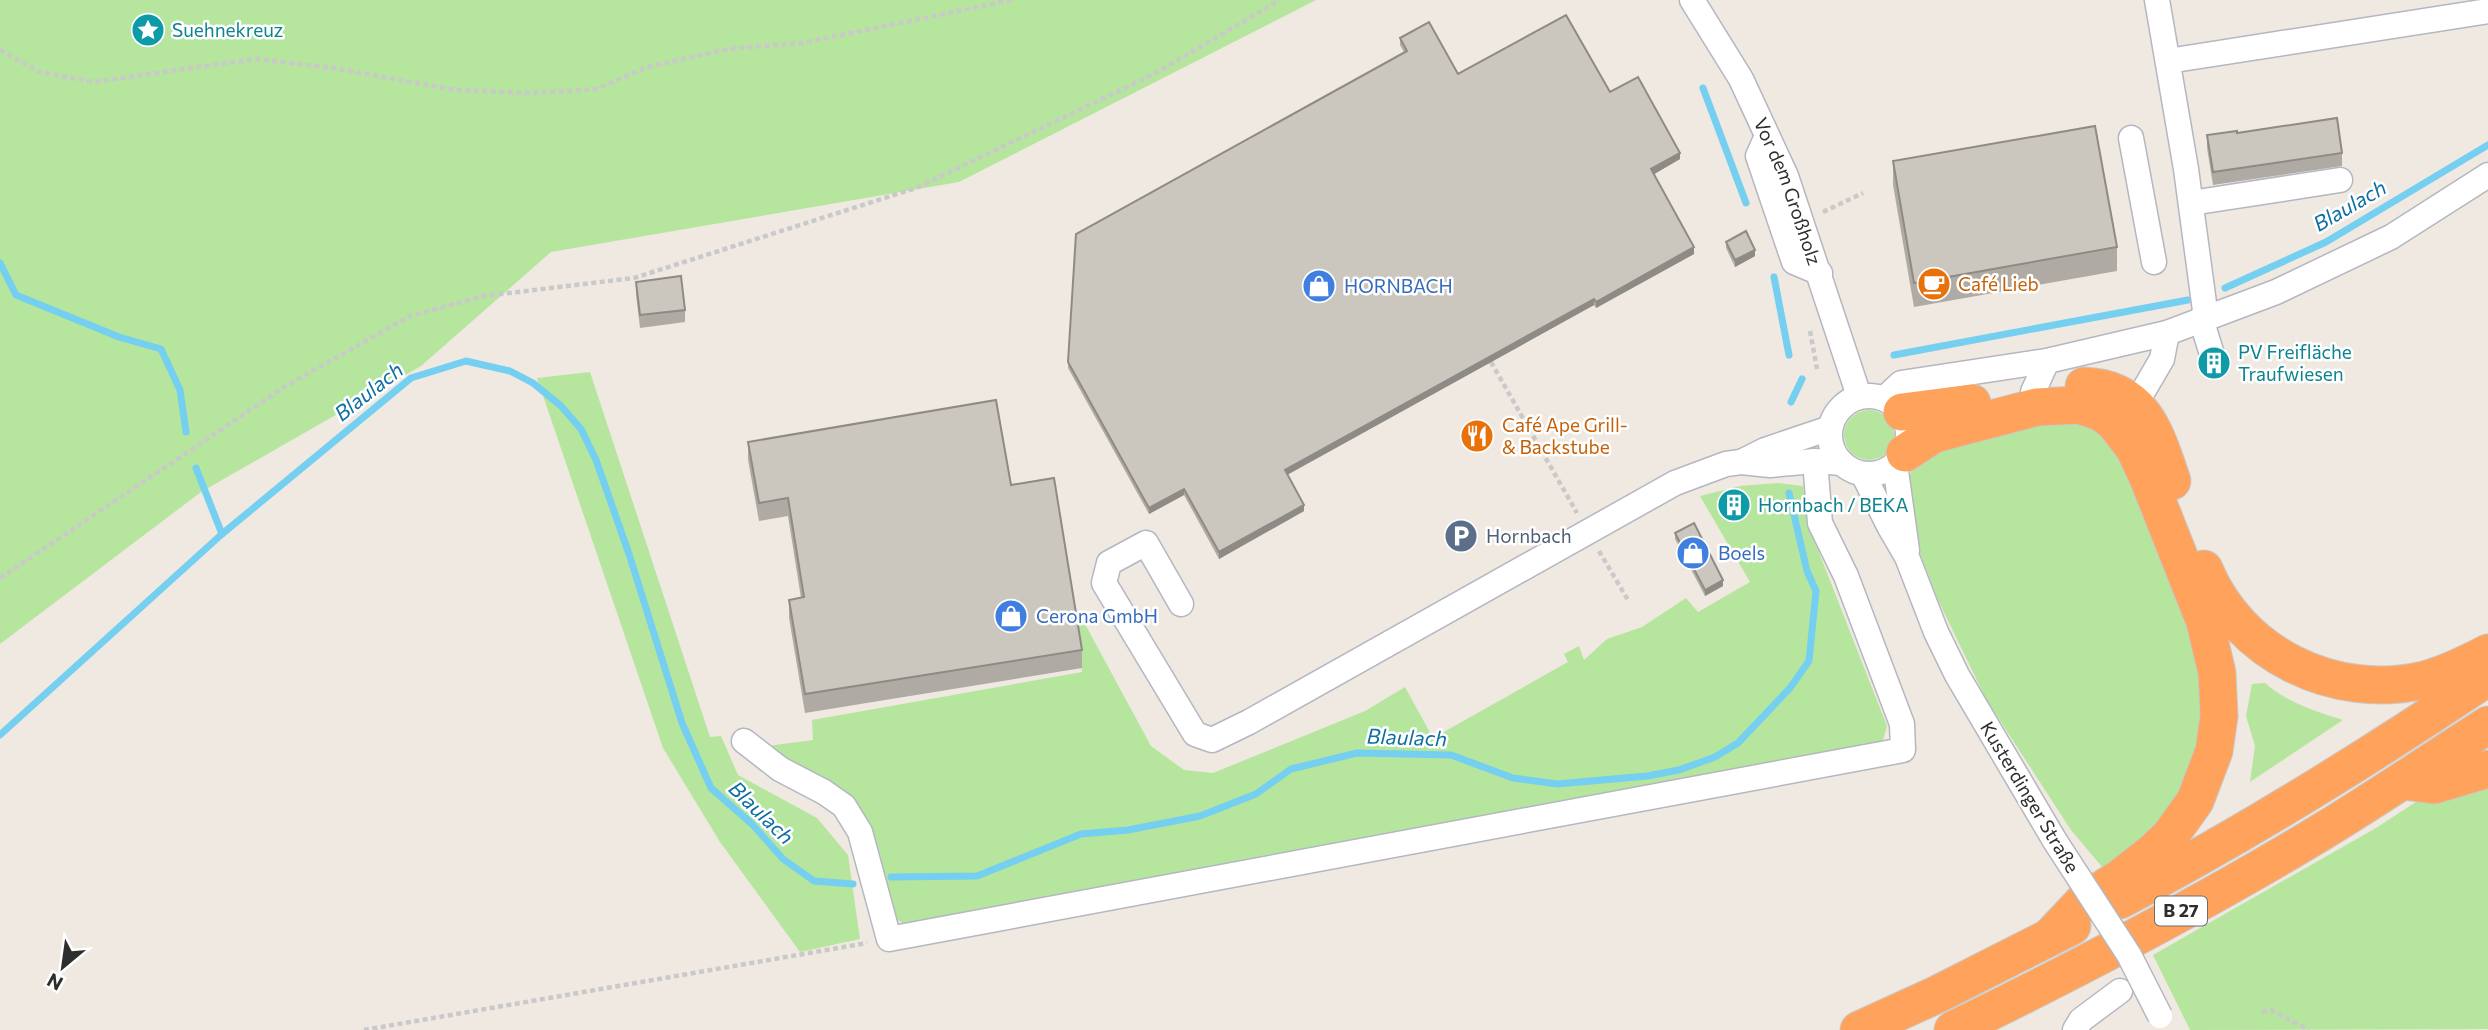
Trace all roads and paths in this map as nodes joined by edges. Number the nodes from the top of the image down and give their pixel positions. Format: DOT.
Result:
graph roads {
  1 [pos="1012,0"];
  2 [pos="1280,0"];
  3 [pos="1692,0"];
  4 [pos="2157,0"];
  5 [pos="2488,11"];
  6 [pos="0,50"];
  7 [pos="2168,61"];
  8 [pos="1766,136"];
  9 [pos="2131,138"];
  10 [pos="2488,175"];
  11 [pos="2340,180"];
  12 [pos="1863,193"];
  13 [pos="2191,203"];
  14 [pos="1802,222"];
  15 [pos="2154,262"];
  16 [pos="1820,273"];
  17 [pos="2204,313"];
  18 [pos="2167,333"];
  19 [pos="2211,351"];
  20 [pos="1491,362"];
  21 [pos="2040,376"];
  22 [pos="1859,396"];
  23 [pos="1893,405"];
  24 [pos="2135,405"];
  25 [pos="1830,428"];
  26 [pos="1900,459"];
  27 [pos="1815,461"];
  28 [pos="1741,462"];
  29 [pos="1852,468"];
  30 [pos="1588,532"];
  31 [pos="1907,557"];
  32 [pos="0,578"];
  33 [pos="1628,600"];
  34 [pos="1181,604"];
  35 [pos="2488,653"];
  36 [pos="2488,677"];
  37 [pos="2488,725"];
  38 [pos="744,741"];
  39 [pos="2488,769"];
  40 [pos="2402,781"];
  41 [pos="2050,937"];
  42 [pos="889,939"];
  43 [pos="2120,992"];
  44 [pos="2262,1012"];
  45 [pos="2163,1023"];
  46 [pos="365,1030"];
  47 [pos="1859,1030"];
  48 [pos="1953,1030"];
  49 [pos="2075,1030"];
  50 [pos="2309,1030"];
  1 -- 6 [label="path"];
  2 -- 32 [label="path"];
  3 -- 8 [label="street, Vor dem Großholz"];
  4 -- 7 [label="street"];
  5 -- 7 [label="street"];
  7 -- 13 [label="street"];
  8 -- 14 [label="street, Vor dem Großholz"];
  8 -- 16 [label="street"];
  9 -- 15 [label="street"];
  10 -- 17 [label="street"];
  11 -- 13 [label="street"];
  12 -- 14 [label="path"];
  13 -- 17 [label="street"];
  14 -- 16 [label="street, Vor dem Großholz"];
  16 -- 22 [label="street, Vor dem Großholz"];
  17 -- 18 [label="street"];
  17 -- 19 [label="street"];
  18 -- 21 [label="street"];
  18 -- 24 [label="street"];
  20 -- 30 [label="path"];
  21 -- 23 [label="highway"];
  21 -- 24 [label="highway"];
  22 -- 23 [label="street"];
  22 -- 25 [label="street"];
  23 -- 26 [label="street"];
  24 -- 35 [label="highway"];
  25 -- 28 [label="street"];
  25 -- 29 [label="street"];
  26 -- 29 [label="street"];
  26 -- 31 [label="street, Kusterdinger Straße"];
  26 -- 41 [label="highway"];
  27 -- 28 [label="street"];
  27 -- 29 [label="street"];
  27 -- 42 [label="street"];
  28 -- 30 [label="street"];
  29 -- 31 [label="street, Kusterdinger Straße"];
  30 -- 33 [label="path"];
  30 -- 34 [label="street"];
  31 -- 45 [label="street, Kusterdinger Straße, bridge"];
  36 -- 41 [label="highway, B 27"];
  37 -- 40 [label="highway, B 27"];
  38 -- 42 [label="street"];
  39 -- 40 [label="highway"];
  40 -- 48 [label="highway, B 27"];
  41 -- 47 [label="highway, B 27"];
  42 -- 46 [label="path"];
  43 -- 49 [label="street"];
  44 -- 50 [label="path"];
}
